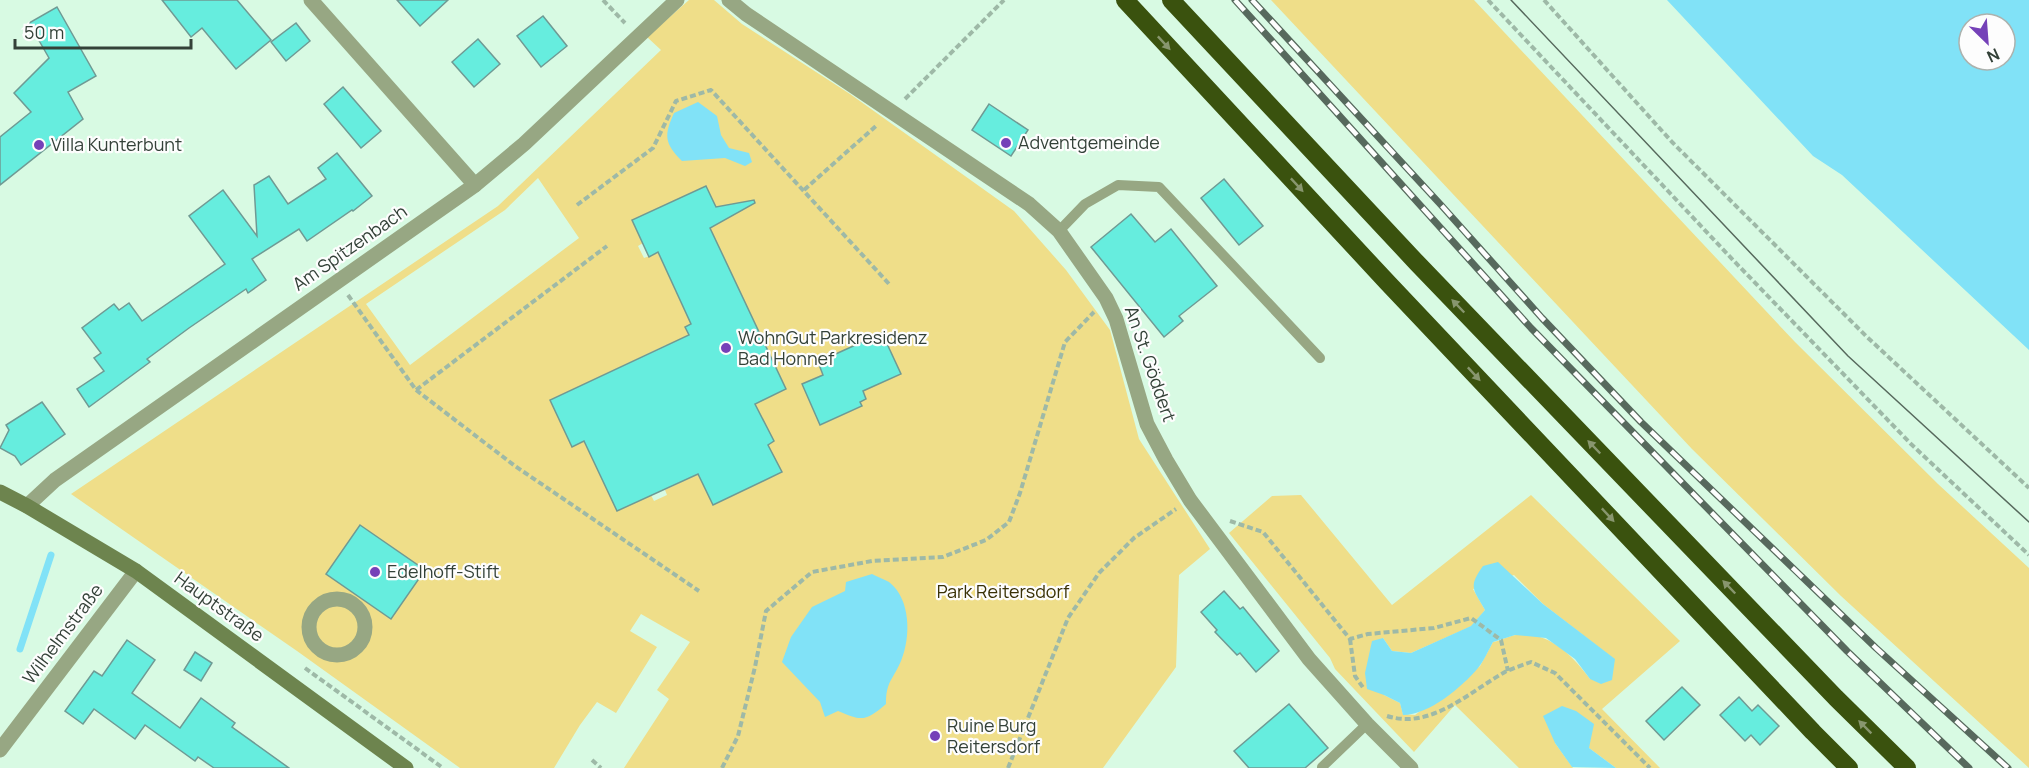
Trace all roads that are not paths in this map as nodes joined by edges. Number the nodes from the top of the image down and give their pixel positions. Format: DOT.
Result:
graph roads {
  1 [pos="311,0"];
  2 [pos="677,0"];
  3 [pos="729,0"];
  4 [pos="1125,0"];
  5 [pos="1171,0"];
  6 [pos="474,185"];
  7 [pos="1059,231"];
  8 [pos="1320,358"];
  9 [pos="0,492"];
  10 [pos="27,506"];
  11 [pos="136,571"];
  12 [pos="1366,723"];
  13 [pos="0,750"];
  14 [pos="1322,767"];
  15 [pos="406,768"];
  16 [pos="1411,768"];
  17 [pos="1849,768"];
  18 [pos="1907,768"];
  1 -- 6 [label="street"];
  2 -- 6 [label="street, Am Spitzenbach"];
  3 -- 7 [label="street, An St. Göddert"];
  4 -- 17 [label="highway, one-way"];
  18 -- 5 [label="highway, one-way"];
  6 -- 10 [label="street, Am Spitzenbach"];
  7 -- 8 [label="lane"];
  7 -- 12 [label="street, An St. Göddert"];
  9 -- 10 [label="main road, Hauptstraße"];
  10 -- 11 [label="main road, Hauptstraße"];
  11 -- 13 [label="street, Wilhelmstraße"];
  11 -- 15 [label="main road, Hauptstraße"];
  12 -- 14 [label="lane"];
  12 -- 16 [label="street, An St. Göddert"];
}
